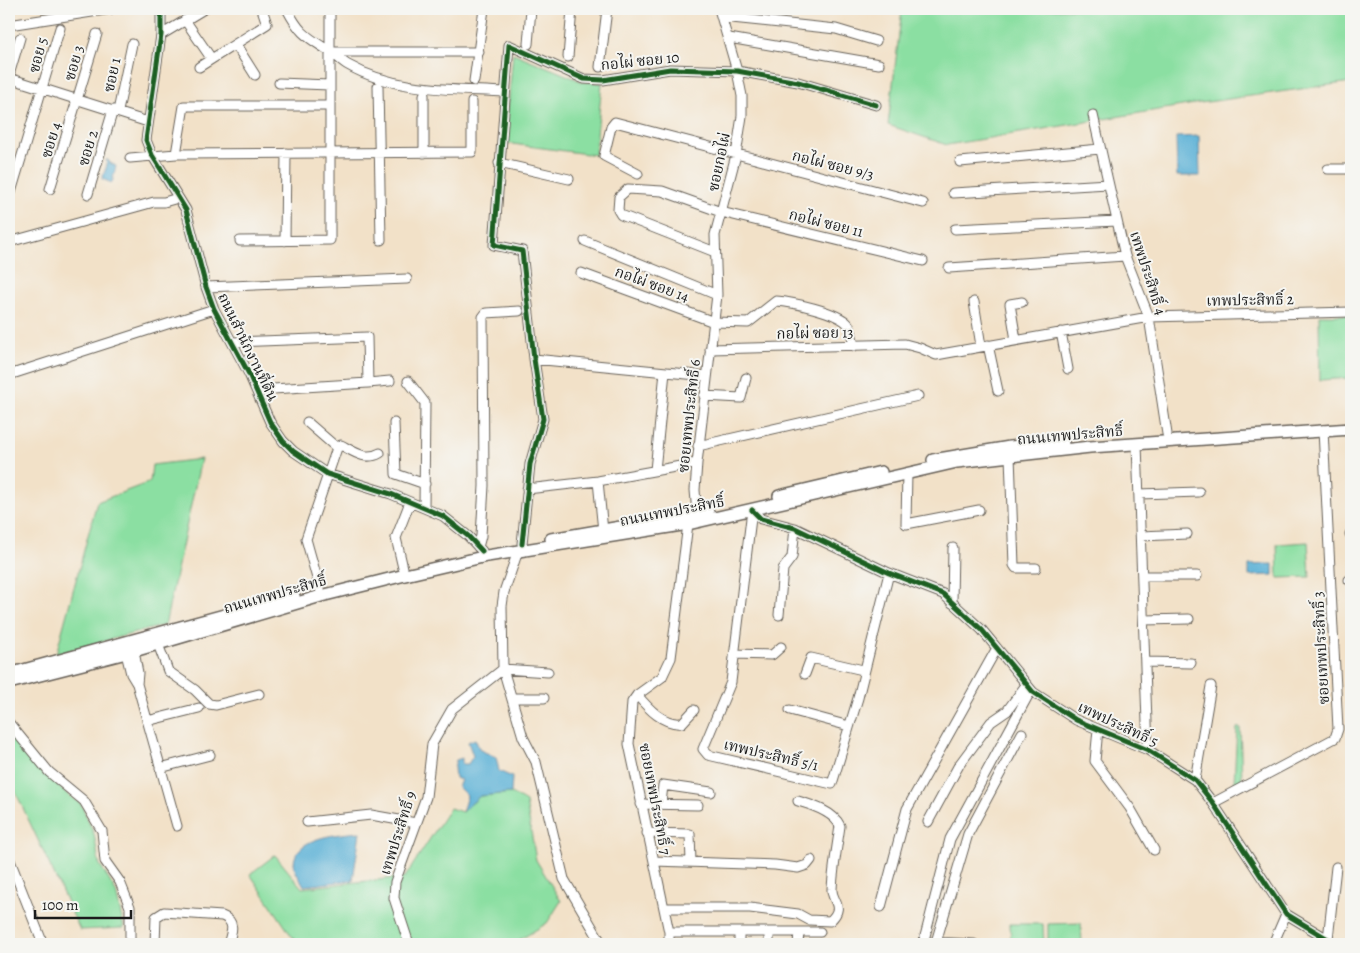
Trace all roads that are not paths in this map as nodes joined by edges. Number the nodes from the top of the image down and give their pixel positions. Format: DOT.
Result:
graph roads {
  1 [pos="111,9"];
  2 [pos="161,9"];
  3 [pos="204,9"];
  4 [pos="262,9"];
  5 [pos="287,9"];
  6 [pos="330,9"];
  7 [pos="484,9"];
  8 [pos="531,9"];
  9 [pos="572,9"];
  10 [pos="607,9"];
  11 [pos="70,12"];
  12 [pos="720,13"];
  13 [pos="185,20"];
  14 [pos="9,24"];
  15 [pos="60,28"];
  16 [pos="97,34"];
  17 [pos="161,35"];
  18 [pos="20,38"];
  19 [pos="729,38"];
  20 [pos="876,41"];
  21 [pos="132,44"];
  22 [pos="528,44"];
  23 [pos="236,45"];
  24 [pos="330,52"];
  25 [pos="479,52"];
  26 [pos="568,57"];
  27 [pos="211,58"];
  28 [pos="879,64"];
  29 [pos="199,67"];
  30 [pos="600,67"];
  31 [pos="737,71"];
  32 [pos="255,74"];
  33 [pos="9,76"];
  34 [pos="474,80"];
  35 [pos="280,83"];
  36 [pos="329,84"];
  37 [pos="378,86"];
  38 [pos="43,89"];
  39 [pos="505,92"];
  40 [pos="424,95"];
  41 [pos="78,100"];
  42 [pos="472,102"];
  43 [pos="876,105"];
  44 [pos="330,106"];
  45 [pos="119,112"];
  46 [pos="148,118"];
  47 [pos="1094,119"];
  48 [pos="1100,148"];
  49 [pos="330,152"];
  50 [pos="424,153"];
  51 [pos="176,154"];
  52 [pos="286,154"];
  53 [pos="380,154"];
  54 [pos="152,155"];
  55 [pos="736,155"];
  56 [pos="130,158"];
  57 [pos="960,162"];
  58 [pos="499,163"];
  59 [pos="1328,169"];
  60 [pos="1351,169"];
  61 [pos="638,174"];
  62 [pos="569,179"];
  63 [pos="1108,184"];
  64 [pos="50,189"];
  65 [pos="953,193"];
  66 [pos="88,194"];
  67 [pos="177,195"];
  68 [pos="9,199"];
  69 [pos="923,203"];
  70 [pos="722,212"];
  71 [pos="1117,221"];
  72 [pos="955,229"];
  73 [pos="381,240"];
  74 [pos="240,241"];
  75 [pos="285,241"];
  76 [pos="585,241"];
  77 [pos="9,242"];
  78 [pos="715,252"];
  79 [pos="1125,256"];
  80 [pos="923,261"];
  81 [pos="949,268"];
  82 [pos="581,273"];
  83 [pos="407,279"];
  84 [pos="206,287"];
  85 [pos="717,295"];
  86 [pos="974,302"];
  87 [pos="1022,302"];
  88 [pos="214,309"];
  89 [pos="519,311"];
  90 [pos="1351,312"];
  91 [pos="1149,317"];
  92 [pos="714,322"];
  93 [pos="1061,332"];
  94 [pos="1016,340"];
  95 [pos="233,342"];
  96 [pos="854,346"];
  97 [pos="985,346"];
  98 [pos="710,349"];
  99 [pos="534,359"];
  100 [pos="1068,368"];
  101 [pos="665,372"];
  102 [pos="9,375"];
  103 [pos="707,376"];
  104 [pos="746,378"];
  105 [pos="390,381"];
  106 [pos="408,381"];
  107 [pos="368,382"];
  108 [pos="257,390"];
  109 [pos="998,391"];
  110 [pos="704,396"];
  111 [pos="918,396"];
  112 [pos="307,422"];
  113 [pos="1351,422"];
  114 [pos="394,423"];
  115 [pos="1351,429"];
  116 [pos="1323,430"];
  117 [pos="1168,434"];
  118 [pos="1137,444"];
  119 [pos="698,446"];
  120 [pos="337,448"];
  121 [pos="380,453"];
  122 [pos="1010,456"];
  123 [pos="697,463"];
  124 [pos="655,470"];
  125 [pos="907,473"];
  126 [pos="328,474"];
  127 [pos="598,481"];
  128 [pos="425,484"];
  129 [pos="527,489"];
  130 [pos="1199,492"];
  131 [pos="1139,494"];
  132 [pos="410,502"];
  133 [pos="424,508"];
  134 [pos="752,510"];
  135 [pos="979,510"];
  136 [pos="697,514"];
  137 [pos="688,524"];
  138 [pos="795,528"];
  139 [pos="603,531"];
  140 [pos="1187,534"];
  141 [pos="1141,536"];
  142 [pos="520,548"];
  143 [pos="953,548"];
  144 [pos="481,551"];
  145 [pos="404,568"];
  146 [pos="1036,568"];
  147 [pos="889,573"];
  148 [pos="1143,576"];
  149 [pos="1197,576"];
  150 [pos="320,589"];
  151 [pos="952,603"];
  152 [pos="779,615"];
  153 [pos="1189,619"];
  154 [pos="1144,620"];
  155 [pos="158,644"];
  156 [pos="781,647"];
  157 [pos="997,648"];
  158 [pos="130,652"];
  159 [pos="735,654"];
  160 [pos="1146,662"];
  161 [pos="1191,663"];
  162 [pos="503,669"];
  163 [pos="863,670"];
  164 [pos="548,672"];
  165 [pos="9,674"];
  166 [pos="804,674"];
  167 [pos="9,683"];
  168 [pos="1211,686"];
  169 [pos="1028,687"];
  170 [pos="259,694"];
  171 [pos="637,695"];
  172 [pos="512,698"];
  173 [pos="544,698"];
  174 [pos="198,708"];
  175 [pos="694,710"];
  176 [pos="790,710"];
  177 [pos="146,722"];
  178 [pos="9,724"];
  179 [pos="850,726"];
  180 [pos="1098,729"];
  181 [pos="1022,733"];
  182 [pos="1148,750"];
  183 [pos="210,754"];
  184 [pos="160,768"];
  185 [pos="1195,780"];
  186 [pos="711,792"];
  187 [pos="798,801"];
  188 [pos="1213,803"];
  189 [pos="641,804"];
  190 [pos="661,804"];
  191 [pos="698,805"];
  192 [pos="307,822"];
  193 [pos="928,822"];
  194 [pos="416,823"];
  195 [pos="177,826"];
  196 [pos="647,833"];
  197 [pos="1154,850"];
  198 [pos="9,858"];
  199 [pos="811,860"];
  200 [pos="654,861"];
  201 [pos="691,862"];
  202 [pos="1336,867"];
  203 [pos="881,907"];
  204 [pos="664,908"];
  205 [pos="1286,914"];
  206 [pos="669,932"];
  207 [pos="739,932"];
  208 [pos="769,932"];
  209 [pos="799,932"];
  210 [pos="820,932"];
  211 [pos="936,942"];
  212 [pos="1332,942"];
  213 [pos="924,943"];
  214 [pos="43,944"];
  215 [pos="130,944"];
  216 [pos="155,944"];
  217 [pos="228,944"];
  218 [pos="409,944"];
  219 [pos="602,944"];
  220 [pos="669,944"];
  221 [pos="739,944"];
  222 [pos="769,944"];
  223 [pos="798,944"];
  224 [pos="974,944"];
  225 [pos="1273,944"];
  1 -- 11 [label="street"];
  2 -- 17 [label="street, ถนนสำนักงานที่ดิน"];
  3 -- 13 [label="street"];
  4 -- 23 [label="street"];
  5 -- 24 [label="street"];
  6 -- 24 [label="street"];
  7 -- 25 [label="street"];
  8 -- 22 [label="street"];
  9 -- 26 [label="street"];
  10 -- 30 [label="street"];
  11 -- 14 [label="street"];
  12 -- 19 [label="street, ซอยกอไผ่"];
  12 -- 20 [label="street"];
  13 -- 17 [label="street"];
  13 -- 27 [label="street"];
  15 -- 38 [label="street, ซอย 5"];
  16 -- 41 [label="street, ซอย 3"];
  17 -- 46 [label="street, ถนนสำนักงานที่ดิน"];
  18 -- 33 [label="street"];
  19 -- 28 [label="street"];
  19 -- 31 [label="street, ซอยกอไผ่"];
  21 -- 45 [label="street, ซอย 1"];
  23 -- 27 [label="street"];
  23 -- 32 [label="street"];
  24 -- 25 [label="street"];
  24 -- 36 [label="street"];
  24 -- 39 [label="street"];
  25 -- 34 [label="street"];
  27 -- 29 [label="street"];
  31 -- 39 [label="street, กอไผ่ ซอย 10"];
  31 -- 43 [label="street"];
  31 -- 55 [label="street, ซอยกอไผ่"];
  33 -- 38 [label="street"];
  35 -- 36 [label="street"];
  36 -- 44 [label="street"];
  37 -- 53 [label="street"];
  38 -- 41 [label="street"];
  38 -- 68 [label="street, ซอย 5"];
  39 -- 58 [label="street"];
  40 -- 50 [label="street"];
  41 -- 45 [label="street"];
  41 -- 64 [label="street, ซอย 4"];
  42 -- 50 [label="street"];
  44 -- 49 [label="street"];
  44 -- 51 [label="street"];
  45 -- 46 [label="street"];
  45 -- 66 [label="street, ซอย 2"];
  46 -- 54 [label="street, ถนนสำนักงานที่ดิน"];
  47 -- 48 [label="street, เทพประสิทธิ์ 4"];
  48 -- 57 [label="street"];
  48 -- 63 [label="street, เทพประสิทธิ์ 4"];
  49 -- 52 [label="street"];
  49 -- 53 [label="street"];
  49 -- 75 [label="street"];
  50 -- 53 [label="street"];
  51 -- 52 [label="street"];
  51 -- 54 [label="street"];
  52 -- 75 [label="street"];
  53 -- 73 [label="street"];
  54 -- 56 [label="street"];
  54 -- 67 [label="street, ถนนสำนักงานที่ดิน"];
  55 -- 61 [label="street, กอไผ่ ซอย 9/3"];
  55 -- 69 [label="street, กอไผ่ ซอย 9/3"];
  55 -- 70 [label="street, ซอยกอไผ่"];
  58 -- 62 [label="street"];
  58 -- 99 [label="street"];
  59 -- 60 [label="street"];
  63 -- 65 [label="street"];
  63 -- 71 [label="street, เทพประสิทธิ์ 4"];
  67 -- 77 [label="street"];
  67 -- 84 [label="street, ถนนสำนักงานที่ดิน"];
  70 -- 78 [label="street, ซอยกอไผ่"];
  70 -- 78 [label="street, กอไผ่ ซอย 11"];
  70 -- 80 [label="street, กอไผ่ ซอย 11"];
  71 -- 72 [label="street"];
  71 -- 79 [label="street, เทพประสิทธิ์ 4"];
  74 -- 75 [label="street"];
  76 -- 85 [label="street"];
  78 -- 85 [label="street, ซอยกอไผ่"];
  79 -- 81 [label="street"];
  79 -- 91 [label="street, เทพประสิทธิ์ 4"];
  82 -- 92 [label="street, กอไผ่ ซอย 14"];
  83 -- 84 [label="street"];
  84 -- 88 [label="street, ถนนสำนักงานที่ดิน"];
  85 -- 92 [label="street, ซอยกอไผ่"];
  86 -- 97 [label="street"];
  87 -- 94 [label="street"];
  88 -- 95 [label="street, ถนนสำนักงานที่ดิน"];
  88 -- 102 [label="street"];
  89 -- 144 [label="street"];
  90 -- 91 [label="street, เทพประสิทธิ์ 2"];
  91 -- 93 [label="street, เทพประสิทธิ์ 2"];
  91 -- 117 [label="street, เทพประสิทธิ์ 4"];
  92 -- 96 [label="street, กอไผ่ ซอย 14"];
  92 -- 98 [label="street, ซอยเทพประสิทธิ์ 6"];
  93 -- 94 [label="street, เทพประสิทธิ์ 2"];
  93 -- 100 [label="street"];
  94 -- 97 [label="street, กอไผ่ ซอย 13"];
  95 -- 107 [label="street"];
  95 -- 108 [label="street, ถนนสำนักงานที่ดิน"];
  96 -- 97 [label="street, กอไผ่ ซอย 13"];
  96 -- 98 [label="street, กอไผ่ ซอย 13"];
  97 -- 109 [label="street"];
  98 -- 103 [label="street, ซอยเทพประสิทธิ์ 6"];
  99 -- 101 [label="street"];
  99 -- 129 [label="street"];
  101 -- 103 [label="street"];
  101 -- 124 [label="street"];
  103 -- 110 [label="street, ซอยเทพประสิทธิ์ 6"];
  104 -- 110 [label="street"];
  105 -- 107 [label="street"];
  106 -- 128 [label="street"];
  107 -- 108 [label="street"];
  108 -- 126 [label="street, ถนนสำนักงานที่ดิน"];
  110 -- 119 [label="street, ซอยเทพประสิทธิ์ 6"];
  111 -- 119 [label="street"];
  112 -- 120 [label="street"];
  113 -- 117 [label="main road, ถนนเทพประสิทธิ์"];
  114 -- 128 [label="street"];
  115 -- 116 [label="main road, ถนนเทพประสิทธิ์"];
  116 -- 118 [label="main road, ถนนเทพประสิทธิ์"];
  116 -- 188 [label="street, ซอยเทพประสิทธิ์ 3"];
  117 -- 136 [label="main road, ถนนเทพประสิทธิ์"];
  118 -- 122 [label="main road, ถนนเทพประสิทธิ์"];
  118 -- 131 [label="street"];
  119 -- 123 [label="street, ซอยเทพประสิทธิ์ 6"];
  120 -- 121 [label="street"];
  120 -- 126 [label="street"];
  122 -- 125 [label="main road, ถนนเทพประสิทธิ์"];
  122 -- 146 [label="street"];
  123 -- 124 [label="street"];
  123 -- 136 [label="street, ซอยเทพประสิทธิ์ 6"];
  124 -- 127 [label="street"];
  125 -- 134 [label="main road, ถนนเทพประสิทธิ์"];
  125 -- 135 [label="street"];
  126 -- 132 [label="street, ถนนสำนักงานที่ดิน"];
  126 -- 150 [label="street"];
  127 -- 129 [label="street"];
  127 -- 139 [label="street"];
  128 -- 133 [label="street"];
  129 -- 142 [label="street"];
  130 -- 131 [label="street"];
  131 -- 141 [label="street"];
  132 -- 133 [label="street, ถนนสำนักงานที่ดิน"];
  132 -- 145 [label="street"];
  133 -- 144 [label="street, ถนนสำนักงานที่ดิน"];
  134 -- 137 [label="main road, ถนนเทพประสิทธิ์"];
  134 -- 138 [label="street, เทพประสิทธิ์ 5"];
  134 -- 159 [label="street, เทพประสิทธิ์ 5/1"];
  136 -- 137 [label="main road"];
  136 -- 139 [label="main road, ถนนเทพประสิทธิ์"];
  137 -- 142 [label="main road, ถนนเทพประสิทธิ์"];
  137 -- 171 [label="street"];
  138 -- 147 [label="street, เทพประสิทธิ์ 5"];
  138 -- 152 [label="street"];
  139 -- 142 [label="main road, ถนนเทพประสิทธิ์"];
  140 -- 141 [label="street"];
  141 -- 148 [label="street"];
  142 -- 144 [label="main road, ถนนเทพประสิทธิ์"];
  142 -- 162 [label="street"];
  143 -- 151 [label="street"];
  144 -- 145 [label="main road, ถนนเทพประสิทธิ์"];
  144 -- 155 [label="main road, ถนนเทพประสิทธิ์"];
  145 -- 150 [label="main road, ถนนเทพประสิทธิ์"];
  147 -- 151 [label="street, เทพประสิทธิ์ 5"];
  147 -- 163 [label="street, เทพประสิทธิ์ 5/1"];
  148 -- 149 [label="street"];
  148 -- 154 [label="street"];
  150 -- 165 [label="main road, ถนนเทพประสิทธิ์"];
  151 -- 157 [label="street, เทพประสิทธิ์ 5"];
  153 -- 154 [label="street"];
  154 -- 160 [label="street"];
  155 -- 158 [label="main road, ถนนเทพประสิทธิ์"];
  155 -- 170 [label="street"];
  156 -- 159 [label="street"];
  157 -- 169 [label="street, เทพประสิทธิ์ 5"];
  157 -- 203 [label="street"];
  158 -- 167 [label="main road, ถนนเทพประสิทธิ์"];
  158 -- 177 [label="street"];
  159 -- 179 [label="street, เทพประสิทธิ์ 5/1"];
  160 -- 161 [label="street"];
  160 -- 182 [label="street"];
  162 -- 164 [label="street"];
  162 -- 172 [label="street"];
  162 -- 194 [label="street, เทพประสิทธิ์ 9"];
  163 -- 166 [label="street"];
  163 -- 179 [label="street, เทพประสิทธิ์ 5/1"];
  168 -- 185 [label="street"];
  169 -- 180 [label="street, เทพประสิทธิ์ 5"];
  169 -- 193 [label="street"];
  169 -- 213 [label="street"];
  171 -- 175 [label="street"];
  171 -- 189 [label="street, ซอยเทพประสิทธิ์ 7"];
  172 -- 173 [label="street"];
  172 -- 219 [label="street"];
  174 -- 177 [label="street"];
  176 -- 179 [label="street"];
  177 -- 184 [label="street"];
  178 -- 215 [label="street"];
  180 -- 182 [label="street, เทพประสิทธิ์ 5"];
  180 -- 197 [label="street"];
  181 -- 211 [label="street"];
  182 -- 185 [label="street, เทพประสิทธิ์ 5"];
  183 -- 184 [label="street"];
  184 -- 195 [label="street"];
  185 -- 188 [label="street, เทพประสิทธิ์ 5"];
  186 -- 190 [label="street"];
  187 -- 204 [label="street"];
  188 -- 205 [label="street, เทพประสิทธิ์ 5"];
  189 -- 190 [label="street"];
  189 -- 196 [label="street, ซอยเทพประสิทธิ์ 7"];
  190 -- 191 [label="street"];
  192 -- 194 [label="street"];
  194 -- 218 [label="street, เทพประสิทธิ์ 9"];
  196 -- 200 [label="street, ซอยเทพประสิทธิ์ 7"];
  196 -- 201 [label="street"];
  198 -- 214 [label="street"];
  199 -- 201 [label="street"];
  200 -- 201 [label="street"];
  200 -- 204 [label="street, ซอยเทพประสิทธิ์ 7"];
  202 -- 212 [label="street"];
  204 -- 206 [label="street, ซอยเทพประสิทธิ์ 7"];
  205 -- 212 [label="street, เทพประสิทธิ์ 5"];
  205 -- 225 [label="street"];
  206 -- 207 [label="street"];
  206 -- 220 [label="street, ซอยเทพประสิทธิ์ 7"];
  207 -- 208 [label="street"];
  207 -- 221 [label="street"];
  208 -- 209 [label="street"];
  208 -- 222 [label="street"];
  209 -- 210 [label="street"];
  209 -- 223 [label="street"];
  211 -- 213 [label="street"];
  211 -- 224 [label="street"];
  216 -- 217 [label="street"];
}
